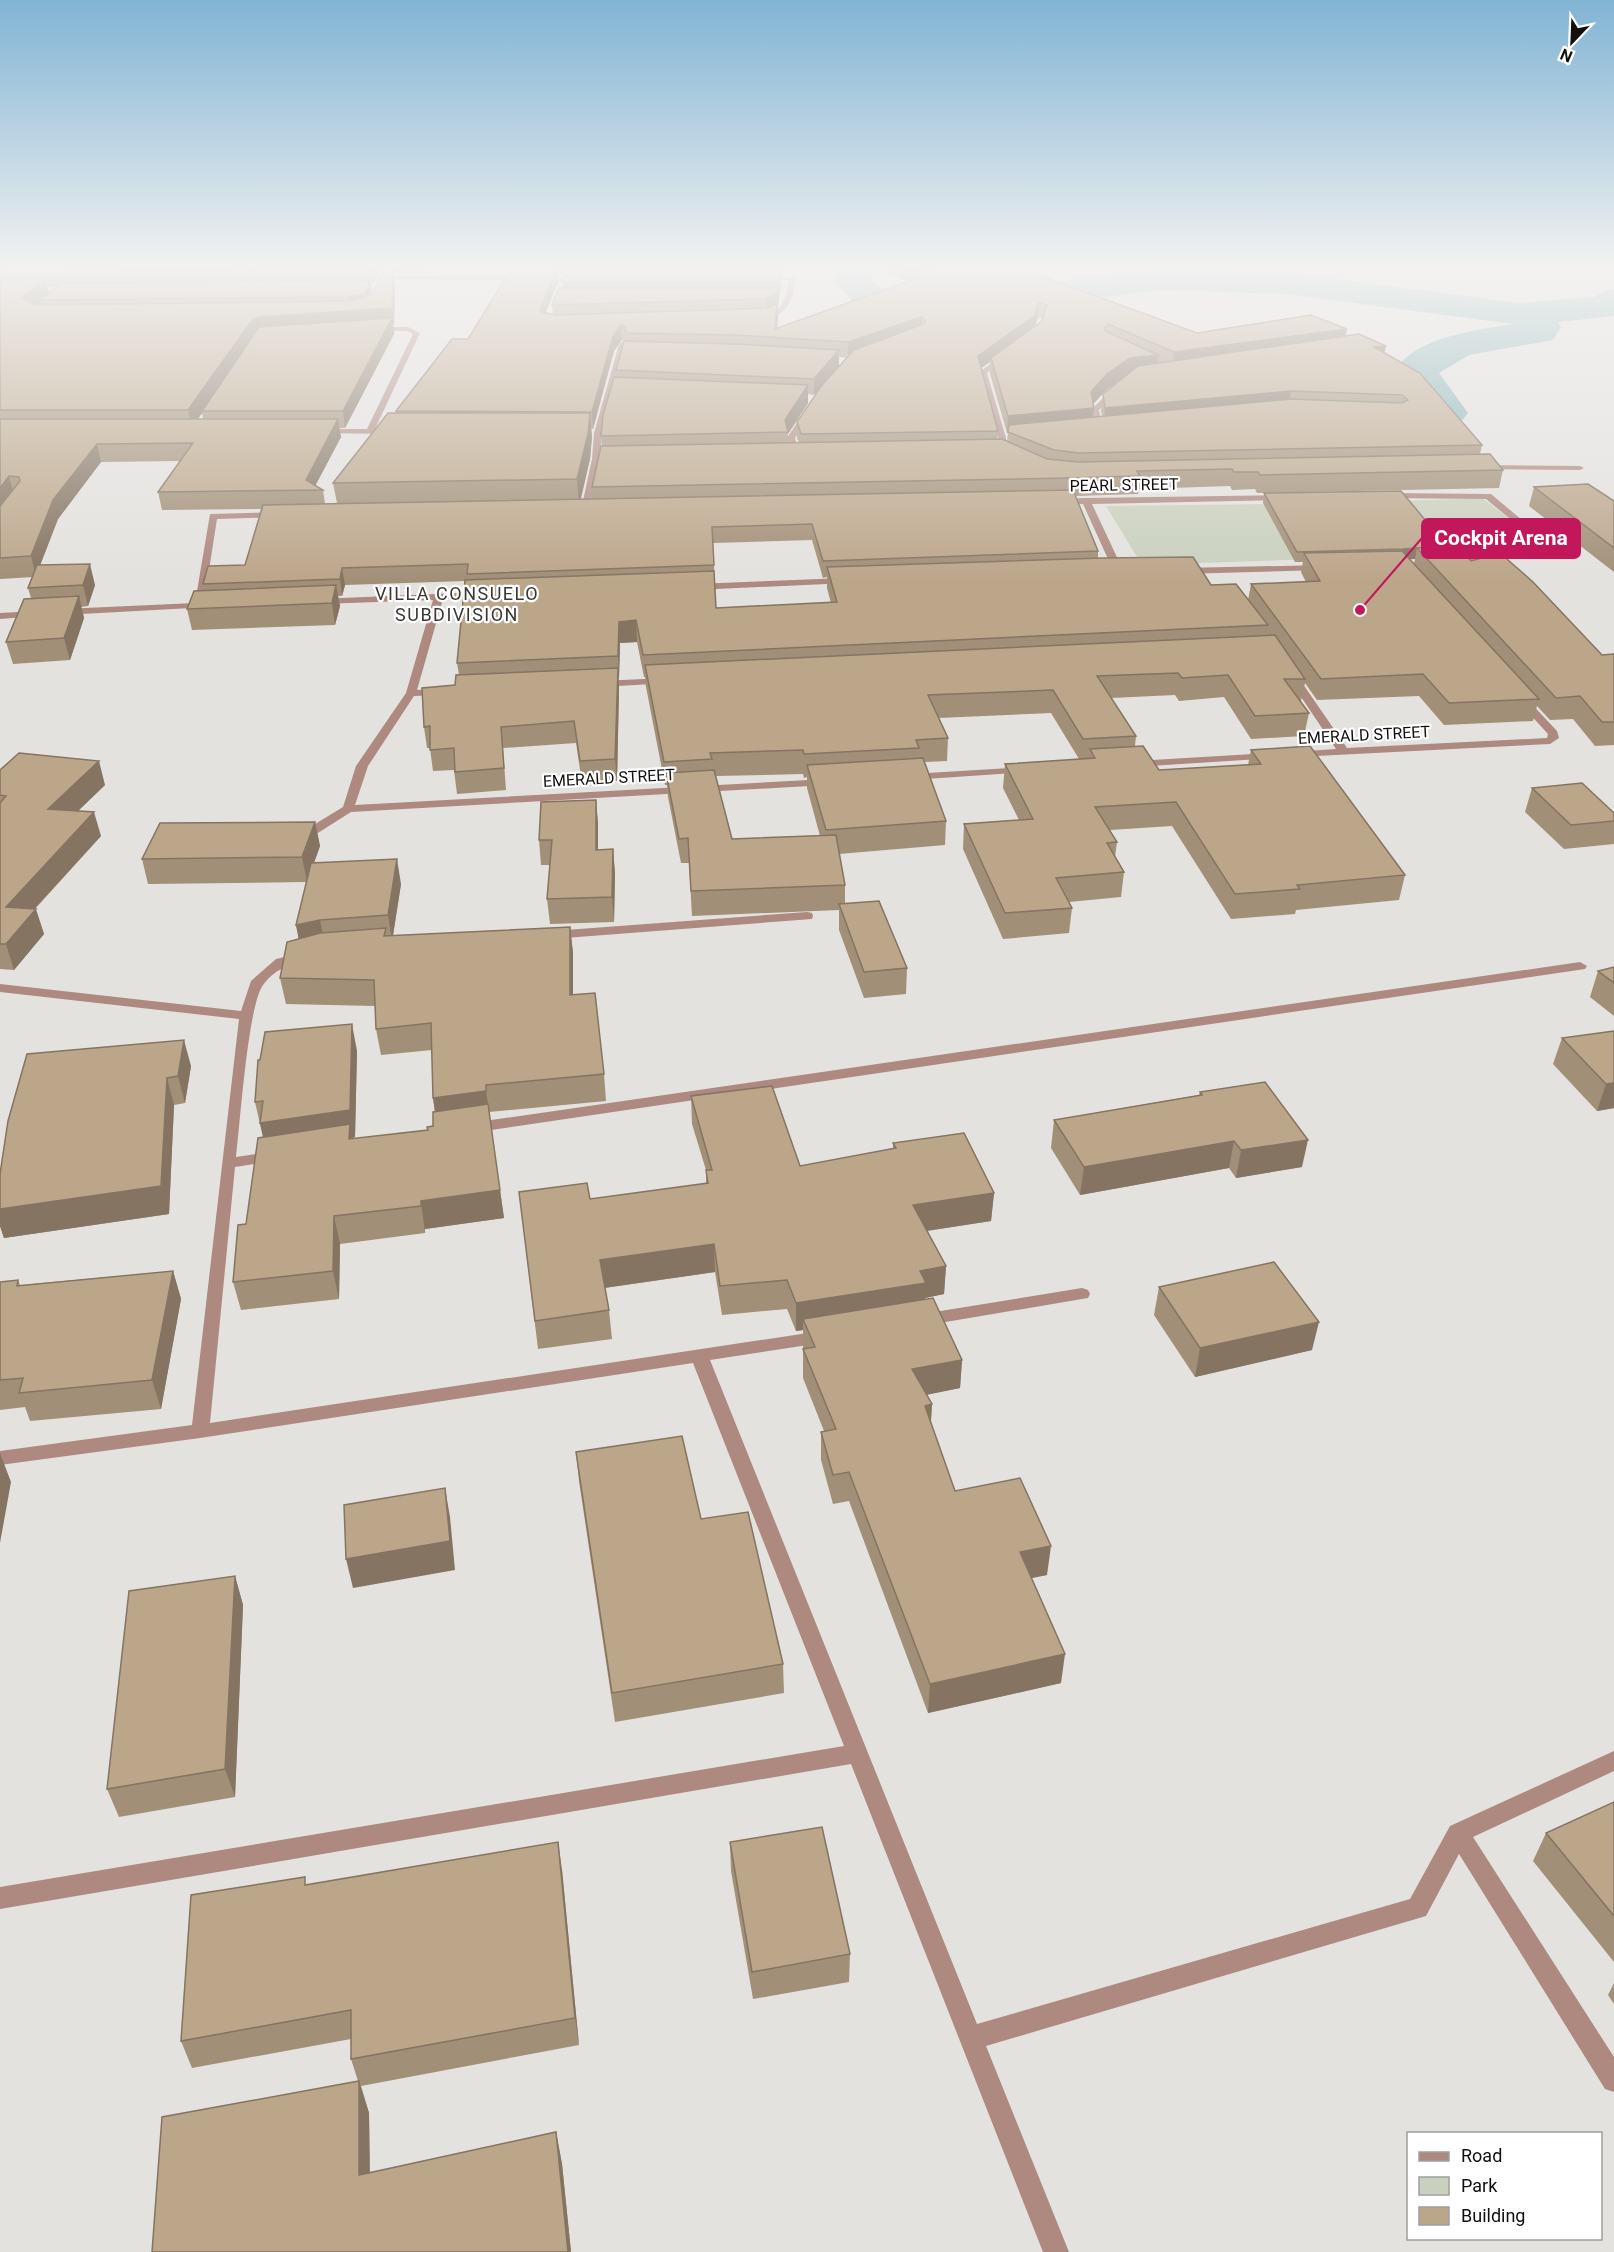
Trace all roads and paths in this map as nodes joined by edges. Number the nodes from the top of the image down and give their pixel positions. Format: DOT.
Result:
graph roads {
  1 [pos="399,371"];
  2 [pos="614,371"];
  3 [pos="984,371"];
  4 [pos="1125,384"];
  5 [pos="609,390"];
  6 [pos="621,390"];
  7 [pos="817,399"];
  8 [pos="1110,428"];
  9 [pos="1099,429"];
  10 [pos="1088,430"];
  11 [pos="312,431"];
  12 [pos="370,431"];
  13 [pos="406,432"];
  14 [pos="586,433"];
  15 [pos="598,433"];
  16 [pos="1012,437"];
  17 [pos="1002,438"];
  18 [pos="990,452"];
  19 [pos="1002,452"];
  20 [pos="796,455"];
  21 [pos="808,455"];
  22 [pos="785,456"];
  23 [pos="1011,456"];
  24 [pos="596,459"];
  25 [pos="631,459"];
  26 [pos="1473,467"];
  27 [pos="1580,468"];
  28 [pos="1370,496"];
  29 [pos="1287,498"];
  30 [pos="1086,501"];
  31 [pos="1050,502"];
  32 [pos="573,510"];
  33 [pos="585,510"];
  34 [pos="597,510"];
  35 [pos="294,515"];
  36 [pos="1437,562"];
  37 [pos="1331,567"];
  38 [pos="1214,570"];
  39 [pos="1131,571"];
  40 [pos="1166,571"];
  41 [pos="1107,572"];
  42 [pos="1119,572"];
  43 [pos="1221,579"];
  44 [pos="857,581"];
  45 [pos="690,587"];
  46 [pos="499,594"];
  47 [pos="439,596"];
  48 [pos="313,601"];
  49 [pos="221,605"];
  50 [pos="198,606"];
  51 [pos="0,616"];
  52 [pos="1288,670"];
  53 [pos="683,680"];
  54 [pos="589,685"];
  55 [pos="1513,689"];
  56 [pos="458,691"];
  57 [pos="411,693"];
  58 [pos="1344,752"];
  59 [pos="1119,765"];
  60 [pos="1036,770"];
  61 [pos="893,778"];
  62 [pos="834,781"];
  63 [pos="348,809"];
  64 [pos="306,835"];
  65 [pos="807,916"];
  66 [pos="537,936"];
  67 [pos="314,955"];
  68 [pos="1580,966"];
  69 [pos="0,988"];
  70 [pos="246,1016"];
  71 [pos="453,1130"];
  72 [pos="287,1155"];
  73 [pos="228,1163"];
  74 [pos="1082,1294"];
  75 [pos="908,1323"];
  76 [pos="839,1334"];
  77 [pos="700,1357"];
  78 [pos="200,1431"];
  79 [pos="0,1458"];
  80 [pos="858,1753"];
  81 [pos="1614,1761"];
  82 [pos="1458,1833"];
  83 [pos="0,1898"];
  84 [pos="971,2038"];
  85 [pos="1614,2080"];
  86 [pos="1056,2252"];
  1 -- 12 [label="street"];
  2 -- 5 [label="street"];
  3 -- 17 [label="street"];
  4 -- 9 [label="street"];
  5 -- 6 [label="street"];
  5 -- 15 [label="street"];
  7 -- 20 [label="street"];
  8 -- 9 [label="street"];
  9 -- 10 [label="street"];
  11 -- 12 [label="street"];
  12 -- 13 [label="street"];
  14 -- 15 [label="street"];
  15 -- 24 [label="street"];
  16 -- 17 [label="street"];
  17 -- 19 [label="street"];
  18 -- 19 [label="street"];
  19 -- 23 [label="street"];
  20 -- 21 [label="street"];
  20 -- 22 [label="street"];
  24 -- 25 [label="street"];
  24 -- 33 [label="street"];
  26 -- 27 [label="street"];
  28 -- 36 [label="street"];
  29 -- 30 [label="street, PEARL STREET"];
  30 -- 31 [label="street, PEARL STREET"];
  30 -- 42 [label="street"];
  32 -- 33 [label="street"];
  33 -- 34 [label="street"];
  35 -- 50 [label="street"];
  37 -- 38 [label="street"];
  38 -- 40 [label="street"];
  38 -- 43 [label="street"];
  39 -- 42 [label="street"];
  41 -- 42 [label="street"];
  44 -- 45 [label="street"];
  46 -- 47 [label="street"];
  47 -- 48 [label="street"];
  47 -- 57 [label="street"];
  49 -- 50 [label="street"];
  50 -- 51 [label="street"];
  52 -- 58 [label="street"];
  53 -- 54 [label="street"];
  55 -- 58 [label="street, EMERALD STREET"];
  56 -- 57 [label="street"];
  57 -- 63 [label="street"];
  58 -- 59 [label="street, EMERALD STREET"];
  60 -- 61 [label="street"];
  62 -- 63 [label="street, EMERALD STREET"];
  63 -- 64 [label="street"];
  65 -- 66 [label="street"];
  67 -- 70 [label="street"];
  68 -- 71 [label="street"];
  69 -- 70 [label="street"];
  70 -- 73 [label="street"];
  72 -- 73 [label="street"];
  73 -- 78 [label="street"];
  74 -- 75 [label="street"];
  76 -- 77 [label="street"];
  77 -- 78 [label="street"];
  77 -- 80 [label="street"];
  78 -- 79 [label="street"];
  80 -- 83 [label="street"];
  80 -- 84 [label="street"];
  81 -- 82 [label="street"];
  82 -- 84 [label="street"];
  82 -- 85 [label="street"];
  84 -- 86 [label="street"];
}
